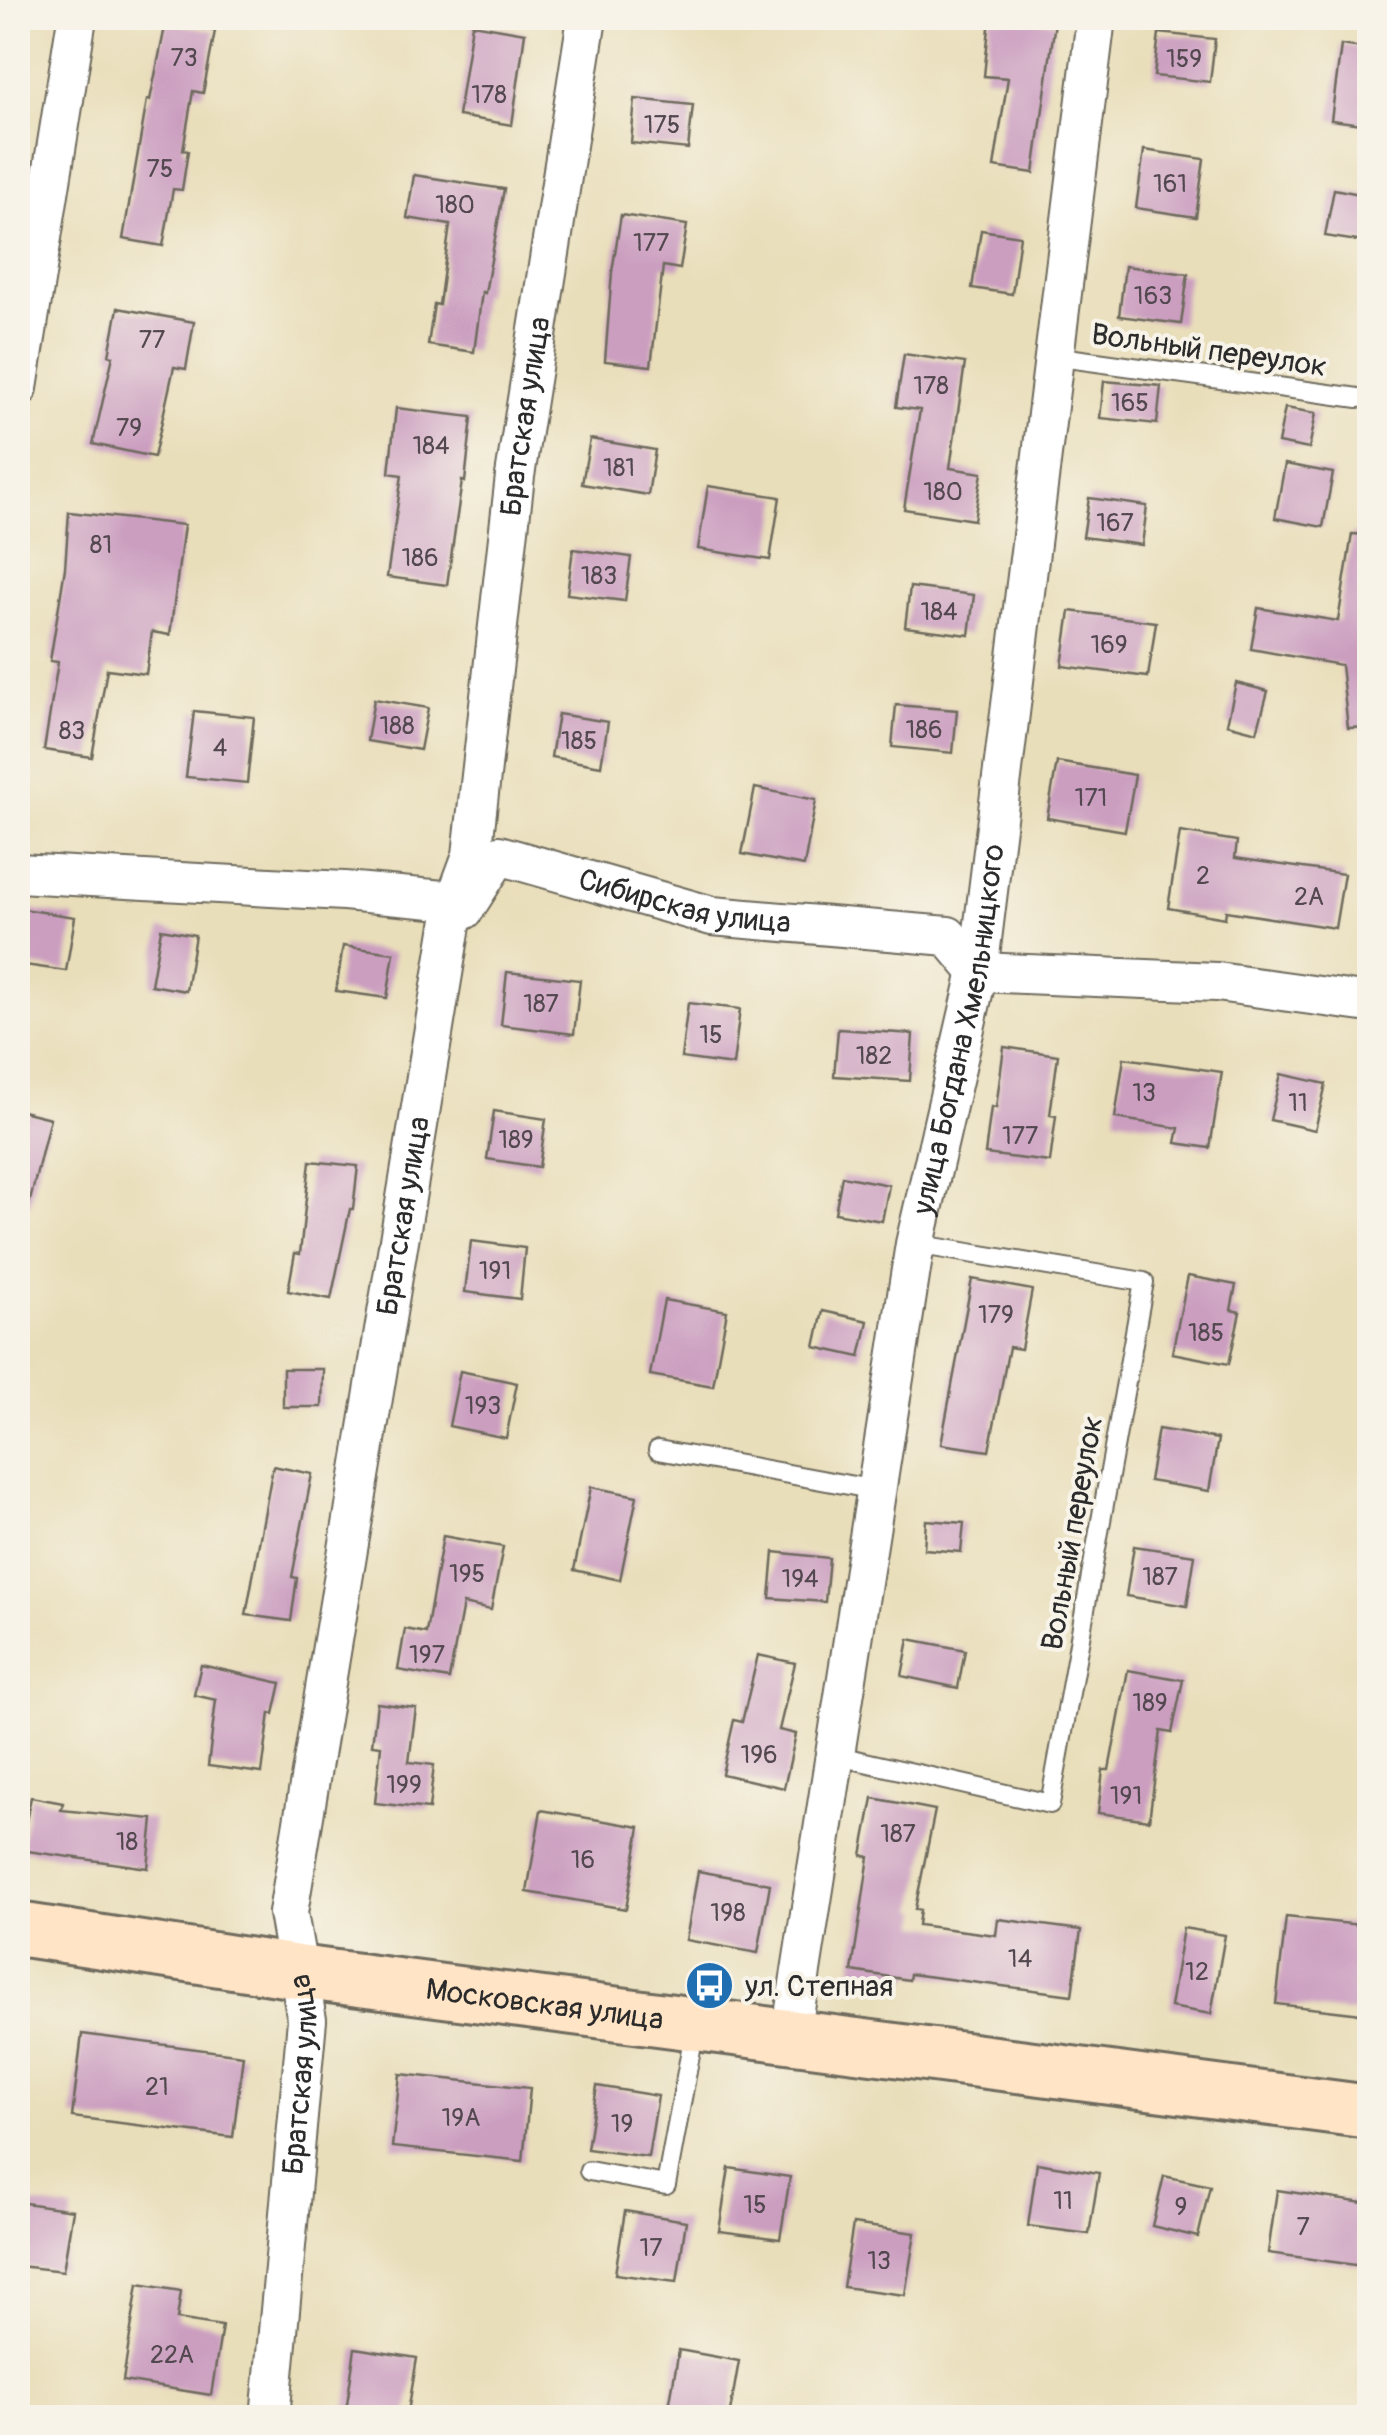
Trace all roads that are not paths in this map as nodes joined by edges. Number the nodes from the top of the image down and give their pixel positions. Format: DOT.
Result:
graph roads {
  1 [pos="77,18"];
  2 [pos="587,18"];
  3 [pos="1096,18"];
  4 [pos="1053,356"];
  5 [pos="18,388"];
  6 [pos="1358,398"];
  7 [pos="18,873"];
  8 [pos="455,901"];
  9 [pos="978,972"];
  10 [pos="1370,1004"];
  11 [pos="916,1244"];
  12 [pos="658,1450"];
  13 [pos="876,1490"];
  14 [pos="834,1756"];
  15 [pos="18,1929"];
  16 [pos="298,1972"];
  17 [pos="696,2023"];
  18 [pos="791,2035"];
  19 [pos="1370,2112"];
  20 [pos="589,2171"];
  21 [pos="270,2418"];
  1 -- 5 [label="street"];
  2 -- 8 [label="street, Братская улица"];
  3 -- 4 [label="street, улица Богдана Хмельницкого"];
  4 -- 6 [label="lane, Вольный переулок"];
  4 -- 9 [label="street, улица Богдана Хмельницкого"];
  7 -- 8 [label="street"];
  8 -- 9 [label="street, Сибирская улица"];
  8 -- 16 [label="street, Братская улица"];
  9 -- 10 [label="street"];
  9 -- 11 [label="street, улица Богдана Хмельницкого"];
  11 -- 13 [label="street, улица Богдана Хмельницкого"];
  11 -- 14 [label="lane, Вольный переулок"];
  12 -- 13 [label="lane"];
  13 -- 14 [label="street, улица Богдана Хмельницкого"];
  14 -- 18 [label="street, улица Богдана Хмельницкого"];
  15 -- 16 [label="street, Московская улица"];
  16 -- 17 [label="street, Московская улица"];
  16 -- 21 [label="street, Братская улица"];
  17 -- 18 [label="street, Московская улица"];
  17 -- 20 [label="lane"];
  18 -- 19 [label="street, Московская улица"];
}
